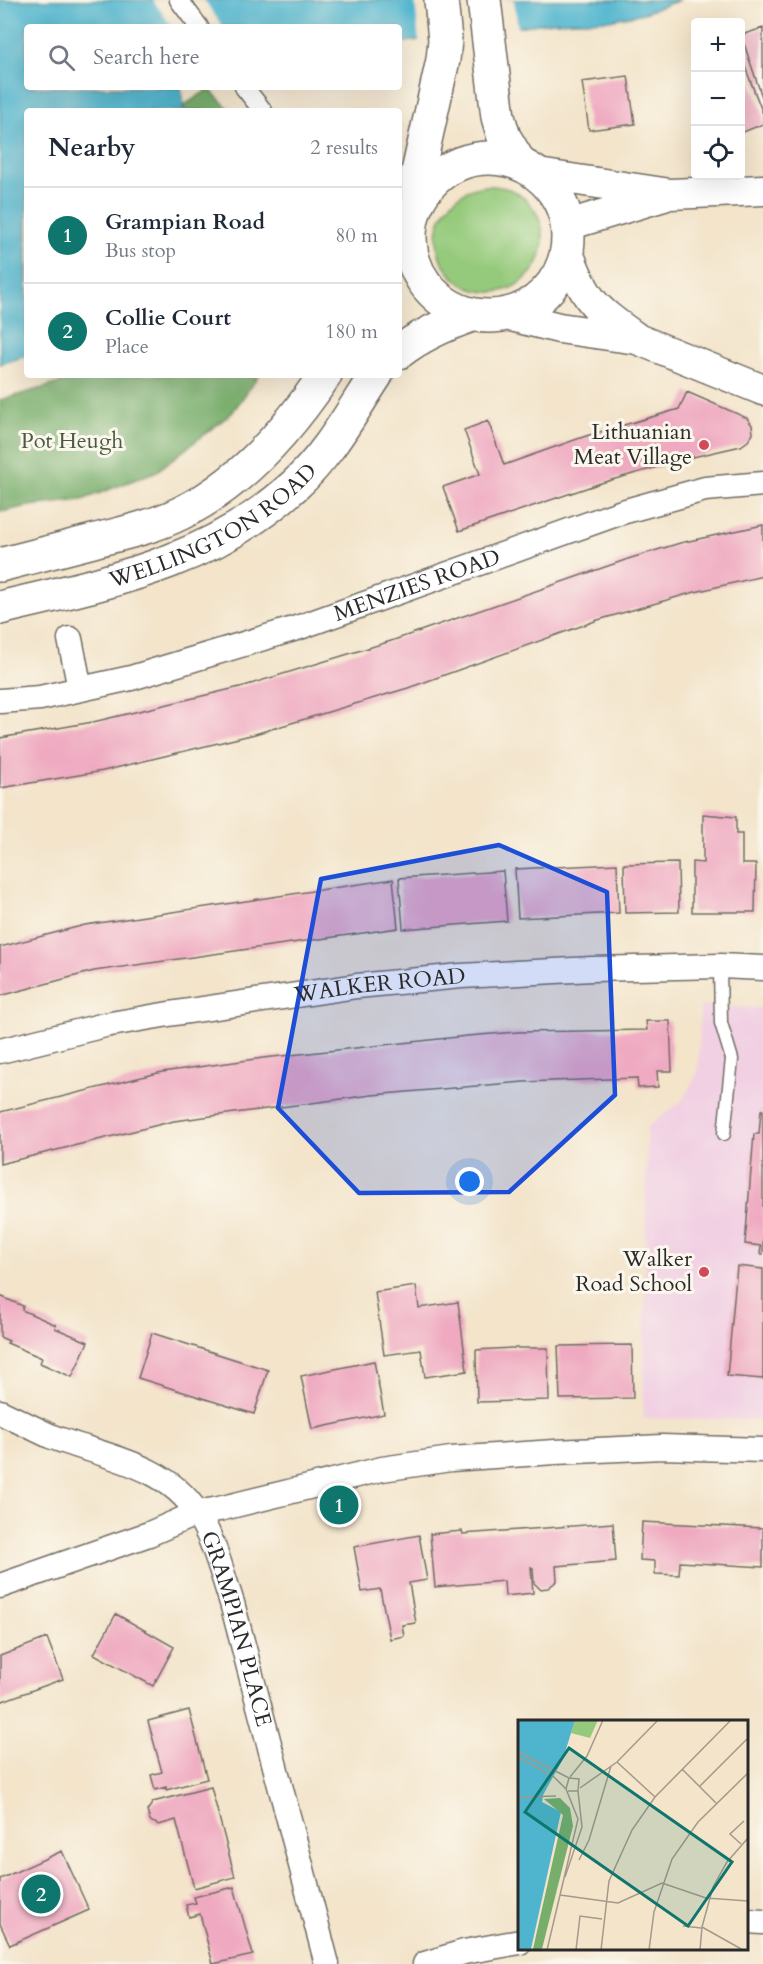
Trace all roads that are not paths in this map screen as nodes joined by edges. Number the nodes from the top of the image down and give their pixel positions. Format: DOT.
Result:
graph roads {
  1 [pos="178,0"];
  2 [pos="441,0"];
  3 [pos="484,0"];
  4 [pos="197,24"];
  5 [pos="246,90"];
  6 [pos="261,108"];
  7 [pos="529,169"];
  8 [pos="763,190"];
  9 [pos="670,194"];
  10 [pos="418,201"];
  11 [pos="568,239"];
  12 [pos="404,240"];
  13 [pos="472,315"];
  14 [pos="507,315"];
  15 [pos="637,339"];
  16 [pos="402,350"];
  17 [pos="323,378"];
  18 [pos="374,378"];
  19 [pos="763,390"];
  20 [pos="759,481"];
  21 [pos="0,565"];
  22 [pos="0,608"];
  23 [pos="70,639"];
  24 [pos="80,689"];
  25 [pos="0,701"];
  26 [pos="720,966"];
  27 [pos="763,968"];
  28 [pos="0,1051"];
  29 [pos="724,1134"];
  30 [pos="0,1412"];
  31 [pos="763,1450"];
  32 [pos="197,1513"];
  33 [pos="0,1586"];
  34 [pos="518,1942"];
  35 [pos="327,1964"];
  36 [pos="425,1964"];
  1 -- 4 [label="street"];
  2 -- 10 [label="main road"];
  3 -- 7 [label="main road"];
  5 -- 6 [label="street"];
  7 -- 9 [label="street"];
  7 -- 10 [label="main road"];
  7 -- 11 [label="main road"];
  8 -- 9 [label="street"];
  9 -- 11 [label="street"];
  10 -- 12 [label="main road"];
  11 -- 14 [label="main road"];
  11 -- 15 [label="street"];
  12 -- 13 [label="main road"];
  13 -- 14 [label="main road"];
  13 -- 16 [label="main road"];
  14 -- 15 [label="street"];
  15 -- 19 [label="street"];
  17 -- 21 [label="main road, WELLINGTON ROAD"];
  18 -- 22 [label="main road, WELLINGTON ROAD"];
  20 -- 24 [label="street, MENZIES ROAD"];
  23 -- 24 [label="street"];
  24 -- 25 [label="street, MENZIES ROAD"];
  26 -- 27 [label="street, WALKER ROAD"];
  26 -- 28 [label="street, WALKER ROAD"];
  26 -- 29 [label="lane"];
  30 -- 32 [label="street, GRAMPIAN PLACE"];
  31 -- 32 [label="street"];
  32 -- 33 [label="street"];
  32 -- 35 [label="street, GRAMPIAN PLACE"];
  34 -- 36 [label="street"];
}
